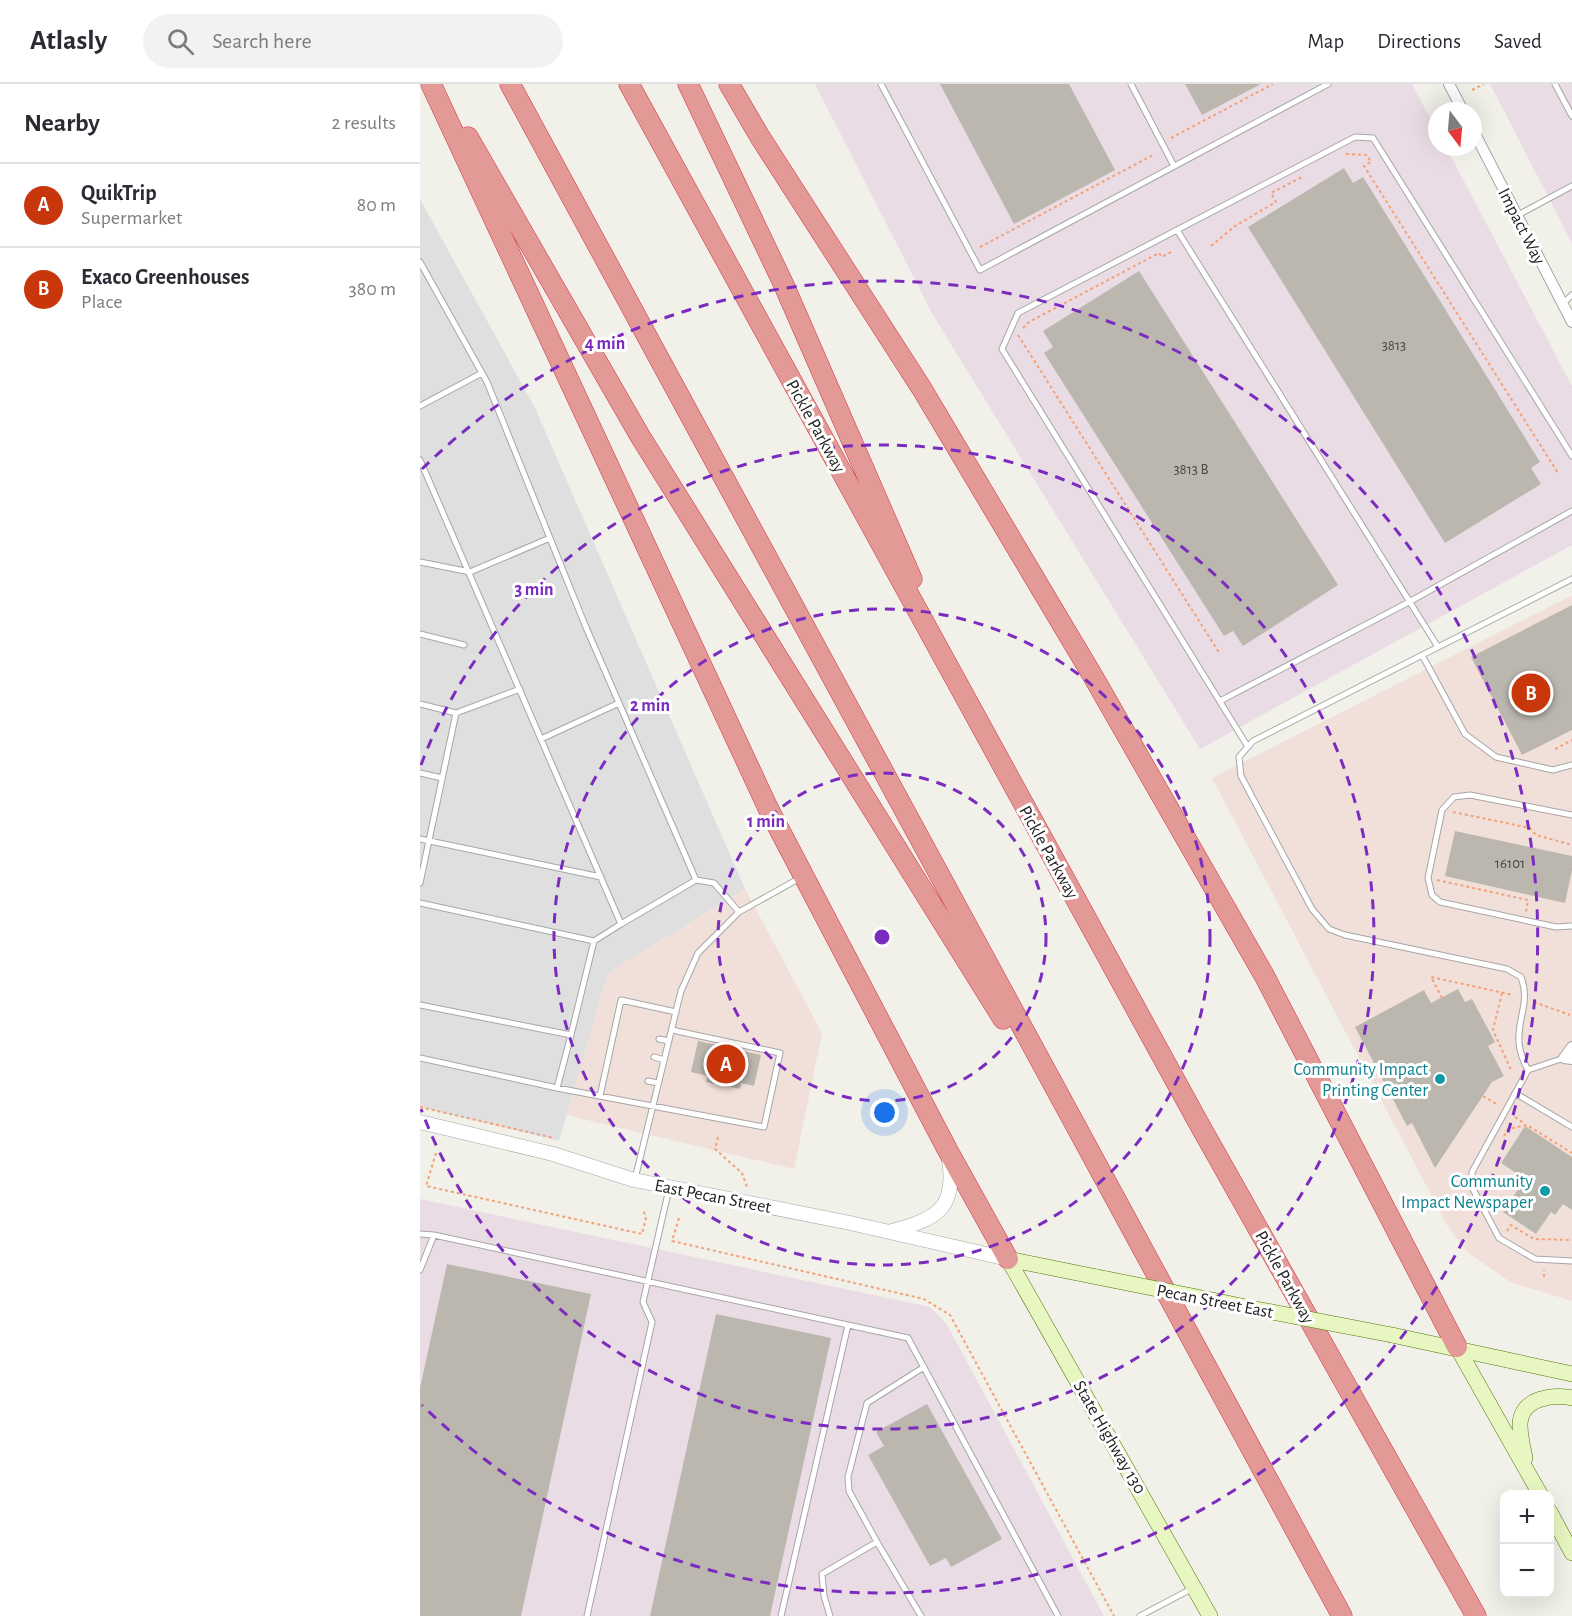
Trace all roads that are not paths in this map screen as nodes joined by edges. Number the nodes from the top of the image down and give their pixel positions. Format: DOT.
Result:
graph roads {
  1 [pos="431,84"];
  2 [pos="437,84"];
  3 [pos="510,84"];
  4 [pos="628,84"];
  5 [pos="688,84"];
  6 [pos="729,84"];
  7 [pos="880,84"];
  8 [pos="1131,84"];
  9 [pos="1328,84"];
  10 [pos="1449,84"];
  11 [pos="1556,84"];
  12 [pos="1458,102"];
  13 [pos="1572,116"];
  14 [pos="1482,148"];
  15 [pos="1174,166"];
  16 [pos="1572,186"];
  17 [pos="1516,215"];
  18 [pos="1177,230"];
  19 [pos="420,262"];
  20 [pos="1572,295"];
  21 [pos="1562,304"];
  22 [pos="1572,322"];
  23 [pos="482,373"];
  24 [pos="420,406"];
  25 [pos="1572,456"];
  26 [pos="420,460"];
  27 [pos="1572,511"];
  28 [pos="550,538"];
  29 [pos="420,562"];
  30 [pos="470,572"];
  31 [pos="1572,579"];
  32 [pos="1409,602"];
  33 [pos="420,634"];
  34 [pos="464,645"];
  35 [pos="1438,647"];
  36 [pos="1422,655"];
  37 [pos="520,688"];
  38 [pos="962,694"];
  39 [pos="1220,701"];
  40 [pos="420,704"];
  41 [pos="619,704"];
  42 [pos="456,713"];
  43 [pos="541,739"];
  44 [pos="1248,747"];
  45 [pos="1572,765"];
  46 [pos="420,773"];
  47 [pos="442,778"];
  48 [pos="1572,815"];
  49 [pos="420,839"];
  50 [pos="429,841"];
  51 [pos="804,876"];
  52 [pos="601,877"];
  53 [pos="696,880"];
  54 [pos="420,883"];
  55 [pos="420,903"];
  56 [pos="740,912"];
  57 [pos="621,924"];
  58 [pos="1572,926"];
  59 [pos="594,941"];
  60 [pos="420,1005"];
  61 [pos="676,1012"];
  62 [pos="615,1028"];
  63 [pos="623,1030"];
  64 [pos="672,1030"];
  65 [pos="571,1035"];
  66 [pos="659,1039"];
  67 [pos="669,1041"];
  68 [pos="611,1046"];
  69 [pos="1572,1047"];
  70 [pos="619,1048"];
  71 [pos="654,1057"];
  72 [pos="420,1058"];
  73 [pos="1568,1059"];
  74 [pos="664,1060"];
  75 [pos="1528,1070"];
  76 [pos="605,1072"];
  77 [pos="613,1073"];
  78 [pos="648,1081"];
  79 [pos="658,1083"];
  80 [pos="557,1088"];
  81 [pos="1515,1093"];
  82 [pos="600,1096"];
  83 [pos="652,1107"];
  84 [pos="420,1122"];
  85 [pos="1572,1127"];
  86 [pos="947,1149"];
  87 [pos="634,1180"];
  88 [pos="669,1187"];
  89 [pos="1108,1187"];
  90 [pos="888,1232"];
  91 [pos="420,1234"];
  92 [pos="434,1235"];
  93 [pos="1008,1259"];
  94 [pos="1572,1261"];
  95 [pos="420,1270"];
  96 [pos="647,1281"];
  97 [pos="848,1325"];
  98 [pos="1457,1347"];
  99 [pos="924,1367"];
  100 [pos="1572,1374"];
  101 [pos="1572,1398"];
  102 [pos="1528,1470"];
  103 [pos="1537,1490"];
  104 [pos="1554,1519"];
  105 [pos="877,1542"];
  106 [pos="1572,1553"];
  107 [pos="1195,1587"];
  108 [pos="587,1616"];
  109 [pos="781,1616"];
  110 [pos="830,1616"];
  111 [pos="921,1616"];
  112 [pos="1058,1616"];
  113 [pos="1140,1616"];
  114 [pos="1210,1616"];
  115 [pos="1342,1616"];
  116 [pos="1476,1616"];
  1 -- 51 [label="highway"];
  2 -- 89 [label="highway"];
  3 -- 89 [label="highway"];
  4 -- 38 [label="highway, Pickle Parkway"];
  5 -- 38 [label="highway"];
  6 -- 98 [label="highway"];
  7 -- 15 [label="lane"];
  8 -- 15 [label="lane"];
  9 -- 15 [label="lane"];
  10 -- 12 [label="street"];
  11 -- 13 [label="lane"];
  14 -- 17 [label="street, Impact Way"];
  16 -- 17 [label="lane"];
  17 -- 21 [label="street, Impact Way"];
  18 -- 25 [label="lane"];
  18 -- 32 [label="lane"];
  18 -- 39 [label="lane"];
  19 -- 23 [label="lane"];
  20 -- 21 [label="lane"];
  21 -- 22 [label="street, Impact Way"];
  23 -- 24 [label="lane"];
  23 -- 28 [label="lane"];
  26 -- 30 [label="lane"];
  27 -- 32 [label="lane"];
  28 -- 30 [label="lane"];
  28 -- 41 [label="lane"];
  29 -- 30 [label="lane"];
  30 -- 37 [label="lane"];
  31 -- 35 [label="lane"];
  32 -- 35 [label="lane"];
  32 -- 39 [label="lane"];
  33 -- 34 [label="lane"];
  35 -- 36 [label="lane"];
  36 -- 44 [label="lane"];
  36 -- 45 [label="lane"];
  37 -- 42 [label="lane"];
  37 -- 43 [label="lane"];
  38 -- 116 [label="highway, Pickle Parkway"];
  39 -- 44 [label="lane"];
  40 -- 42 [label="lane"];
  41 -- 43 [label="lane"];
  41 -- 53 [label="lane"];
  42 -- 47 [label="lane"];
  43 -- 52 [label="lane"];
  44 -- 75 [label="lane"];
  46 -- 47 [label="lane"];
  47 -- 50 [label="lane"];
  48 -- 58 [label="lane"];
  49 -- 50 [label="lane"];
  50 -- 52 [label="lane"];
  50 -- 54 [label="lane"];
  51 -- 56 [label="lane"];
  51 -- 86 [label="highway"];
  52 -- 57 [label="lane"];
  53 -- 56 [label="lane"];
  53 -- 57 [label="lane"];
  55 -- 59 [label="lane"];
  56 -- 61 [label="lane"];
  57 -- 59 [label="lane"];
  59 -- 65 [label="lane"];
  60 -- 65 [label="lane"];
  61 -- 62 [label="lane"];
  61 -- 64 [label="lane"];
  62 -- 63 [label="lane"];
  62 -- 68 [label="lane"];
  64 -- 67 [label="lane"];
  64 -- 83 [label="lane"];
  65 -- 80 [label="lane"];
  66 -- 67 [label="lane"];
  67 -- 74 [label="lane"];
  68 -- 70 [label="lane"];
  68 -- 76 [label="lane"];
  69 -- 73 [label="street"];
  71 -- 74 [label="lane"];
  72 -- 80 [label="lane"];
  73 -- 75 [label="lane"];
  74 -- 79 [label="lane"];
  75 -- 81 [label="lane"];
  76 -- 77 [label="lane"];
  76 -- 82 [label="lane"];
  78 -- 79 [label="lane"];
  79 -- 83 [label="lane"];
  80 -- 82 [label="lane"];
  81 -- 85 [label="lane"];
  81 -- 94 [label="lane"];
  82 -- 83 [label="lane"];
  83 -- 87 [label="lane"];
  84 -- 87 [label="street, East Pecan Street"];
  86 -- 90 [label="street"];
  86 -- 93 [label="highway"];
  87 -- 88 [label="street, East Pecan Street"];
  88 -- 90 [label="street, East Pecan Street"];
  88 -- 96 [label="lane"];
  89 -- 115 [label="highway"];
  90 -- 93 [label="street, East Pecan Street"];
  91 -- 92 [label="lane"];
  92 -- 95 [label="lane"];
  92 -- 96 [label="lane"];
  93 -- 98 [label="main road, Pecan Street East, bridge"];
  93 -- 107 [label="main road, State Highway 130"];
  96 -- 97 [label="lane"];
  96 -- 108 [label="lane"];
  97 -- 99 [label="lane"];
  97 -- 109 [label="lane"];
  98 -- 100 [label="main road"];
  98 -- 102 [label="main road"];
  99 -- 105 [label="lane"];
  99 -- 112 [label="lane"];
  101 -- 102 [label="main road"];
  102 -- 103 [label="main road"];
  104 -- 106 [label="main road"];
  105 -- 110 [label="lane"];
  105 -- 111 [label="lane"];
  107 -- 113 [label="lane"];
  107 -- 114 [label="main road, State Highway 130"];
}
